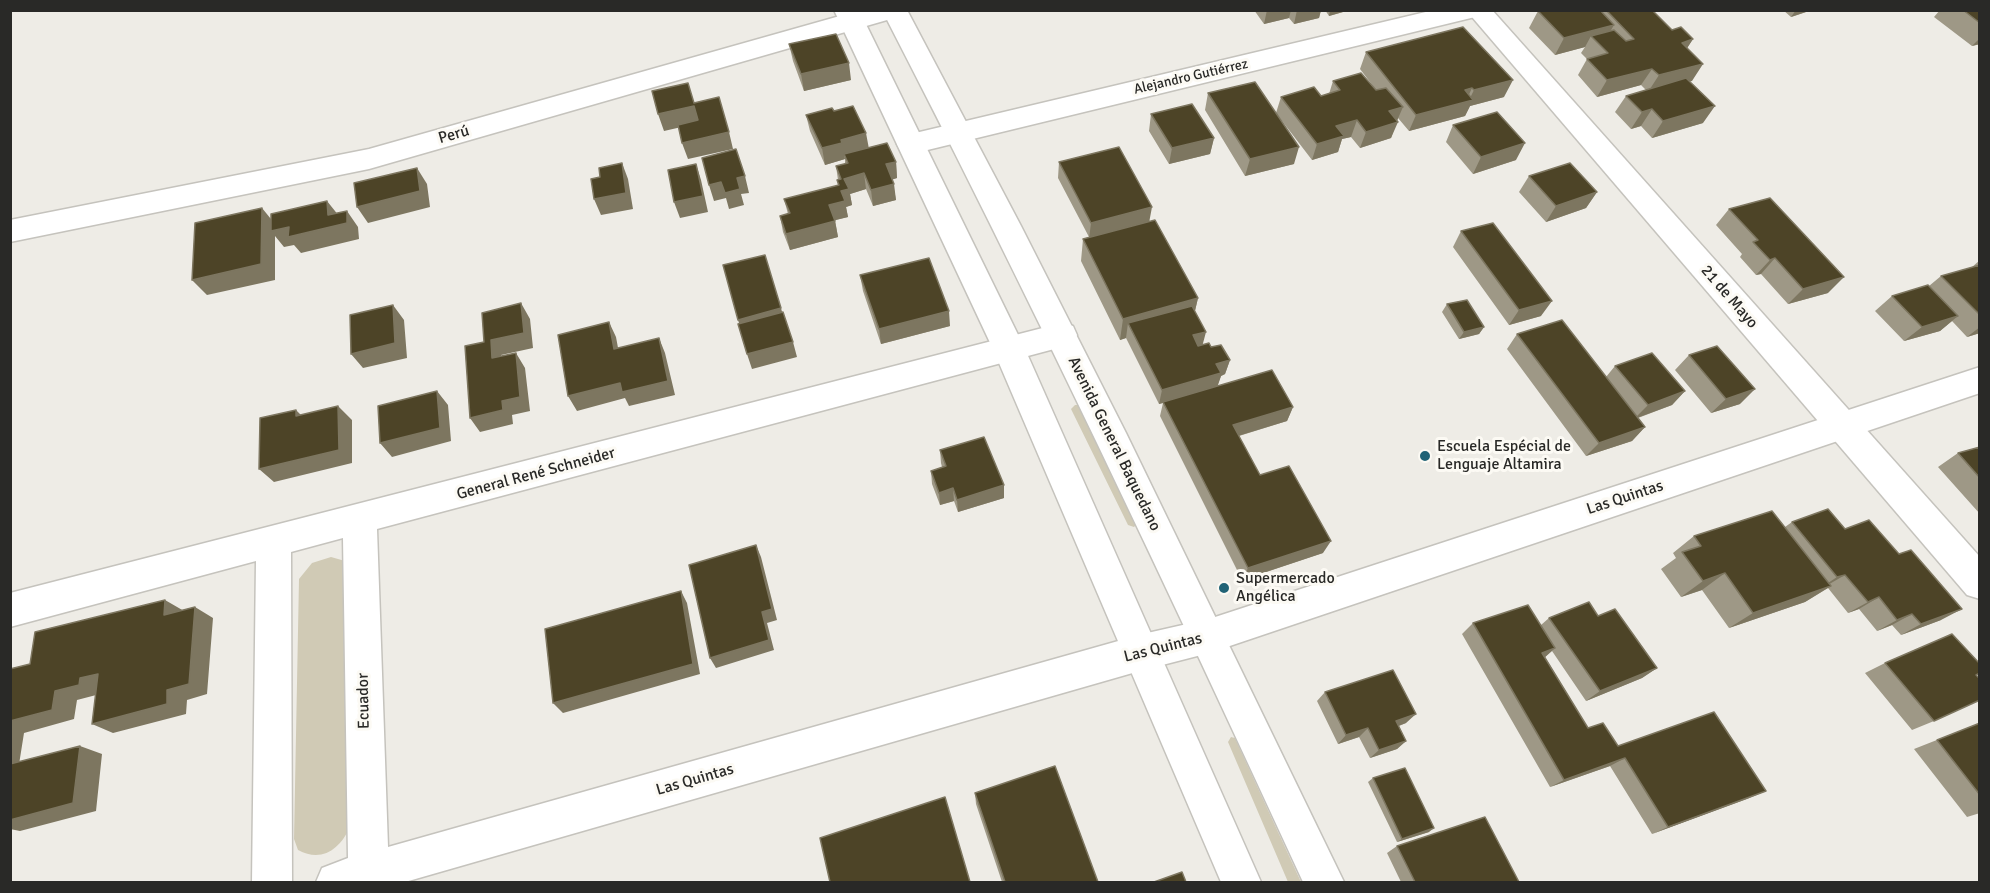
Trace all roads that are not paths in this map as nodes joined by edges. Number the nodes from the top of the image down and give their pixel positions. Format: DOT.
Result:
graph roads {
  1 [pos="893,10"];
  2 [pos="1471,10"];
  3 [pos="1478,10"];
  4 [pos="849,16"];
  5 [pos="959,133"];
  6 [pos="911,144"];
  7 [pos="10,231"];
  8 [pos="1062,335"];
  9 [pos="1009,349"];
  10 [pos="1980,380"];
  11 [pos="1842,426"];
  12 [pos="360,520"];
  13 [pos="274,543"];
  14 [pos="1980,583"];
  15 [pos="10,610"];
  16 [pos="1209,636"];
  17 [pos="1143,652"];
  18 [pos="358,879"];
  19 [pos="272,882"];
  20 [pos="1241,882"];
  21 [pos="1323,882"];
  1 -- 4 [label="street, Perú"];
  1 -- 5 [label="street, Avenida General Baquedano"];
  2 -- 5 [label="street, Alejandro Gutiérrez"];
  3 -- 11 [label="street, 21 de Mayo"];
  4 -- 6 [label="street"];
  4 -- 7 [label="street, Perú"];
  5 -- 6 [label="street, Alejandro Gutiérrez"];
  5 -- 8 [label="street, Avenida General Baquedano"];
  6 -- 9 [label="street"];
  8 -- 9 [label="street, General René Schneider"];
  8 -- 16 [label="street, Avenida General Baquedano"];
  9 -- 12 [label="street, General René Schneider"];
  9 -- 17 [label="street"];
  10 -- 11 [label="street, Las Quintas"];
  11 -- 14 [label="street, 21 de Mayo"];
  11 -- 16 [label="street, Las Quintas"];
  12 -- 13 [label="street, General René Schneider"];
  12 -- 18 [label="street, Ecuador"];
  13 -- 15 [label="street, General René Schneider"];
  13 -- 19 [label="street"];
  16 -- 17 [label="street, Las Quintas"];
  16 -- 21 [label="street, Avenida General Baquedano"];
  17 -- 18 [label="street, Las Quintas"];
  17 -- 20 [label="street"];
}
